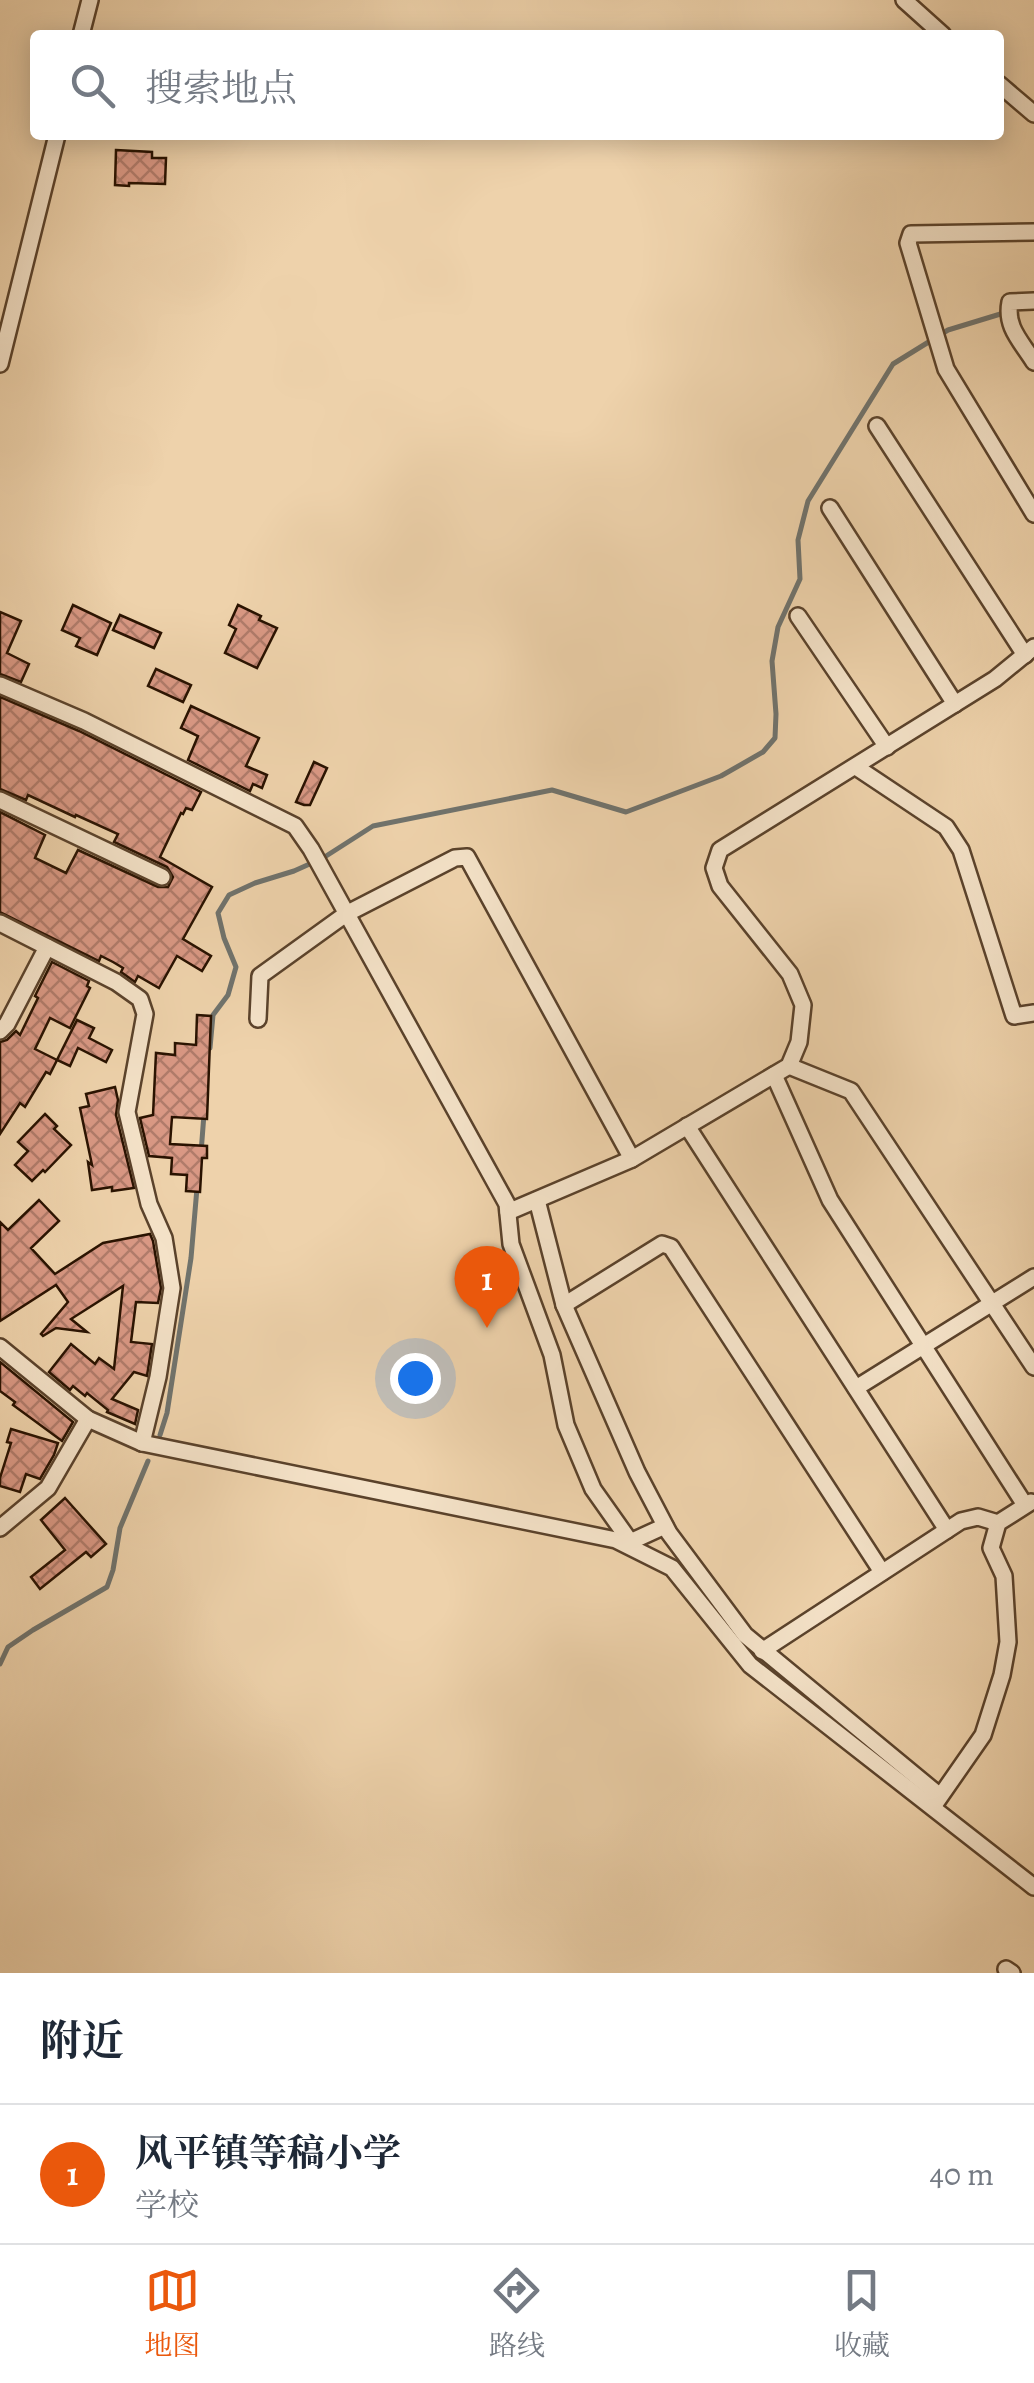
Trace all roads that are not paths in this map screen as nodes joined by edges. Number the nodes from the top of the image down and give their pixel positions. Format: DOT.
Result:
graph roads {
  1 [pos="90,0"];
  2 [pos="904,0"];
  3 [pos="83,30"];
  4 [pos="938,30"];
  5 [pos="1004,88"];
  6 [pos="1034,114"];
  7 [pos="56,140"];
  8 [pos="1034,232"];
  9 [pos="1034,301"];
  10 [pos="1034,362"];
  11 [pos="0,364"];
  12 [pos="878,426"];
  13 [pos="830,508"];
  14 [pos="1034,514"];
  15 [pos="798,616"];
  16 [pos="1029,651"];
  17 [pos="0,684"];
  18 [pos="955,704"];
  19 [pos="887,747"];
  20 [pos="856,767"];
  21 [pos="0,800"];
  22 [pos="162,877"];
  23 [pos="346,914"];
  24 [pos="0,924"];
  25 [pos="47,947"];
  26 [pos="1034,1013"];
  27 [pos="258,1019"];
  28 [pos="0,1032"];
  29 [pos="782,1070"];
  30 [pos="687,1126"];
  31 [pos="632,1159"];
  32 [pos="537,1200"];
  33 [pos="508,1212"];
  34 [pos="1034,1278"];
  35 [pos="992,1304"];
  36 [pos="564,1305"];
  37 [pos="924,1346"];
  38 [pos="0,1347"];
  39 [pos="1034,1368"];
  40 [pos="856,1388"];
  41 [pos="88,1419"];
  42 [pos="142,1443"];
  43 [pos="1030,1502"];
  44 [pos="998,1524"];
  45 [pos="665,1526"];
  46 [pos="0,1528"];
  47 [pos="947,1530"];
  48 [pos="633,1546"];
  49 [pos="882,1572"];
  50 [pos="762,1651"];
  51 [pos="936,1802"];
  52 [pos="1034,1887"];
  1 -- 3 [label="street"];
  2 -- 4 [label="street"];
  5 -- 6 [label="street"];
  7 -- 11 [label="street"];
  8 -- 14 [label="street"];
  9 -- 10 [label="street"];
  12 -- 16 [label="street"];
  13 -- 18 [label="street"];
  15 -- 19 [label="street"];
  16 -- 18 [label="street"];
  17 -- 23 [label="street"];
  18 -- 19 [label="street"];
  19 -- 20 [label="street"];
  20 -- 26 [label="street"];
  20 -- 29 [label="street"];
  21 -- 22 [label="street"];
  23 -- 27 [label="street"];
  23 -- 31 [label="street"];
  23 -- 33 [label="street"];
  24 -- 25 [label="street"];
  25 -- 28 [label="street"];
  25 -- 42 [label="street"];
  29 -- 30 [label="street"];
  29 -- 35 [label="street"];
  29 -- 37 [label="street"];
  30 -- 31 [label="street"];
  30 -- 40 [label="street"];
  31 -- 32 [label="street"];
  32 -- 33 [label="street"];
  32 -- 36 [label="street"];
  33 -- 48 [label="street"];
  34 -- 35 [label="street"];
  35 -- 37 [label="street"];
  35 -- 39 [label="street"];
  36 -- 45 [label="street"];
  36 -- 49 [label="street"];
  37 -- 40 [label="street"];
  37 -- 43 [label="street"];
  38 -- 41 [label="street"];
  40 -- 47 [label="street"];
  41 -- 42 [label="street"];
  41 -- 46 [label="street"];
  42 -- 48 [label="street"];
  43 -- 44 [label="street"];
  44 -- 47 [label="street"];
  44 -- 51 [label="street"];
  45 -- 48 [label="street"];
  45 -- 50 [label="street"];
  47 -- 49 [label="street"];
  48 -- 51 [label="street"];
  49 -- 50 [label="street"];
  50 -- 51 [label="street"];
  51 -- 52 [label="street"];
}
